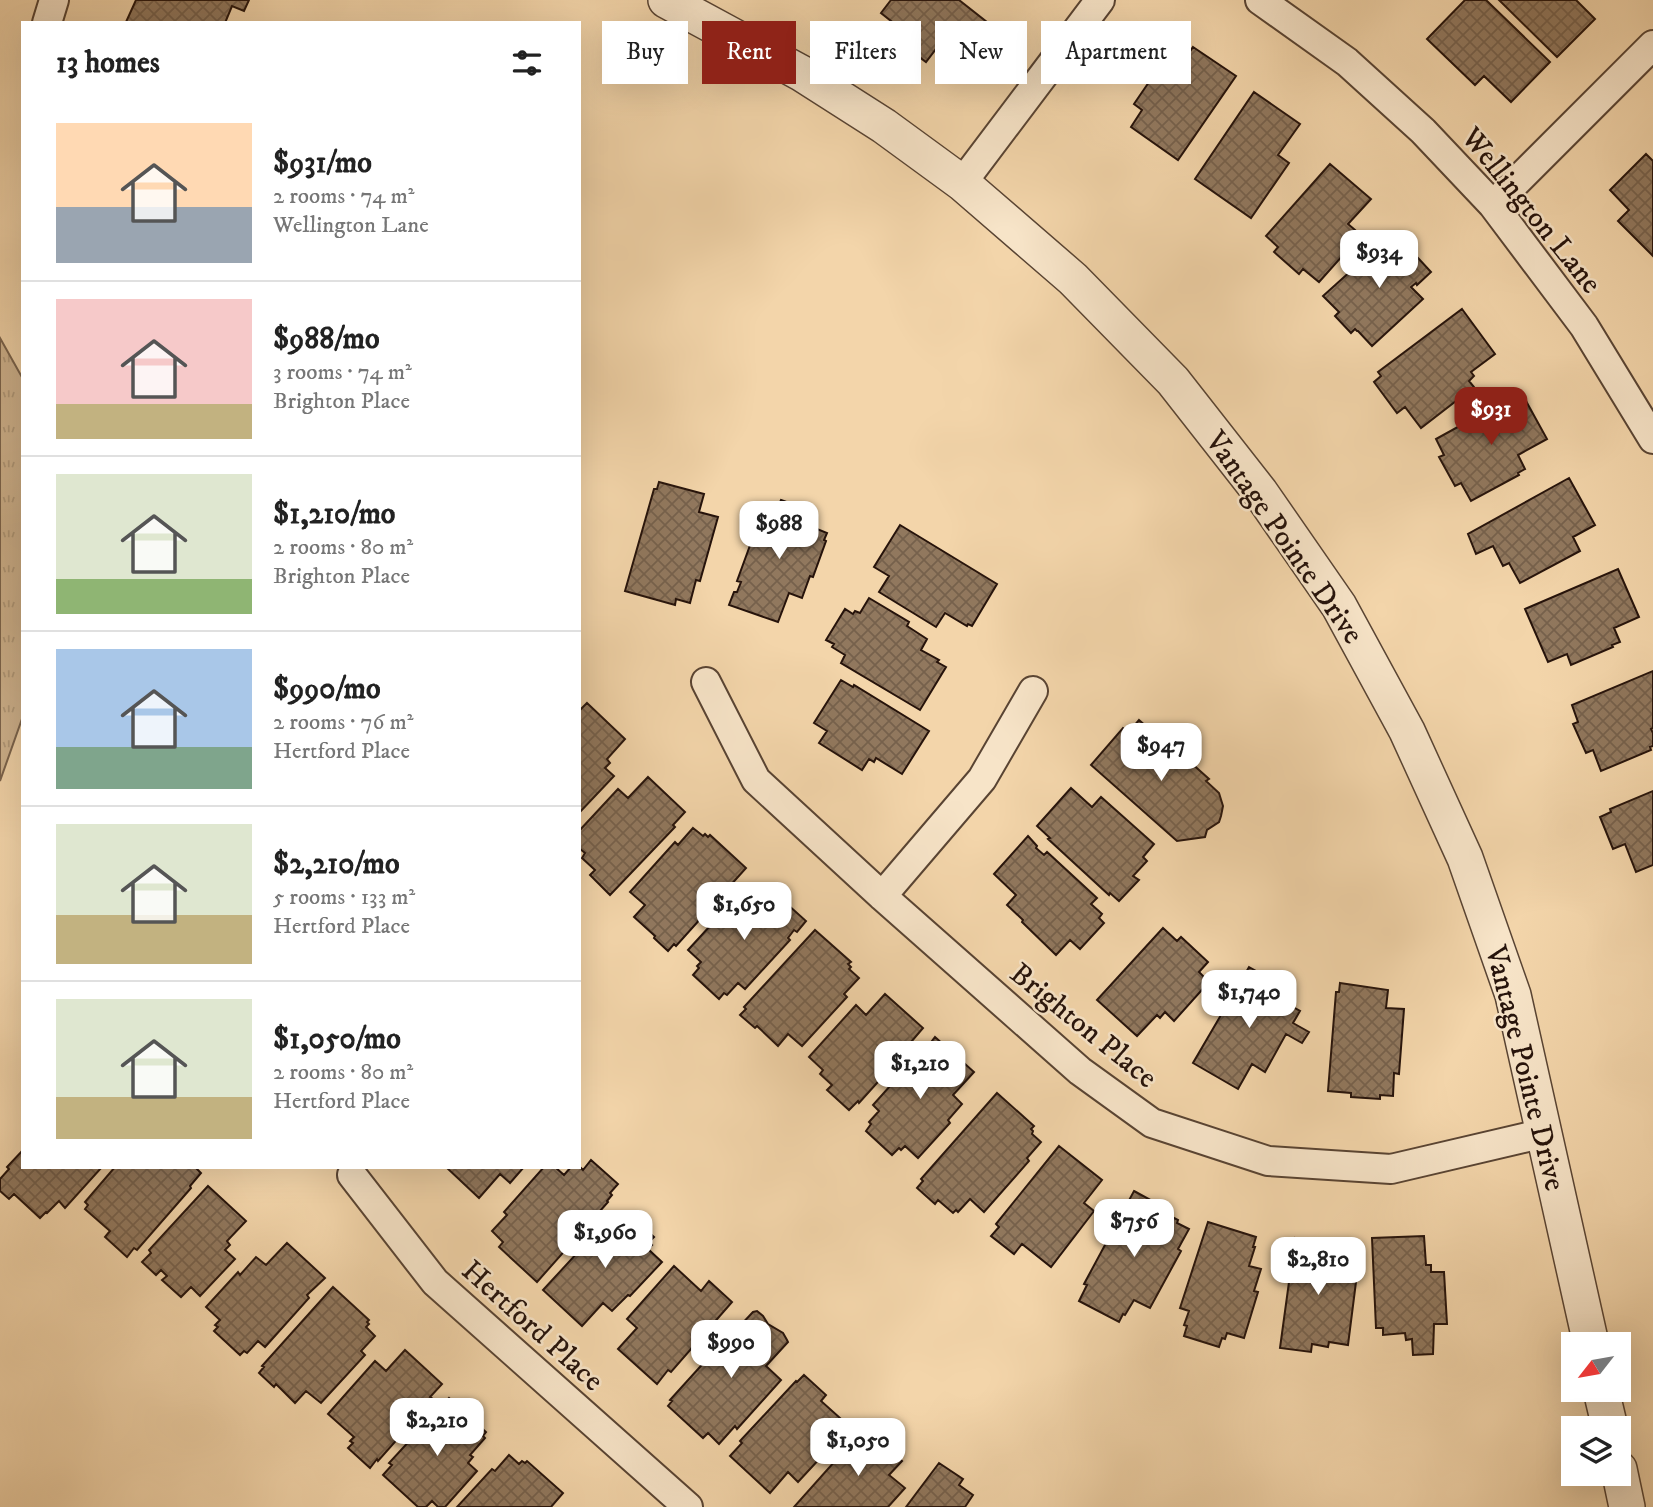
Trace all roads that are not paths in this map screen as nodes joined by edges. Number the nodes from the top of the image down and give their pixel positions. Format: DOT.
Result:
graph roads {
  1 [pos="54,0"];
  2 [pos="666,0"];
  3 [pos="1100,0"];
  4 [pos="1260,0"];
  5 [pos="48,21"];
  6 [pos="1653,45"];
  7 [pos="962,183"];
  8 [pos="1493,205"];
  9 [pos="1653,439"];
  10 [pos="706,682"];
  11 [pos="1033,691"];
  12 [pos="882,896"];
  13 [pos="1545,1133"];
  14 [pos="352,1175"];
  15 [pos="1588,1332"];
  16 [pos="1623,1486"];
  17 [pos="688,1507"];
  18 [pos="1627,1507"];
  1 -- 5 [label="street"];
  2 -- 7 [label="street, Vantage Pointe Drive"];
  3 -- 7 [label="street"];
  4 -- 8 [label="street, Wellington Lane"];
  6 -- 8 [label="street"];
  7 -- 13 [label="street, Vantage Pointe Drive"];
  8 -- 9 [label="street, Wellington Lane"];
  10 -- 12 [label="street, Brighton Place"];
  11 -- 12 [label="street"];
  12 -- 13 [label="street, Brighton Place"];
  13 -- 15 [label="street, Vantage Pointe Drive"];
  14 -- 17 [label="street, Hertford Place"];
  16 -- 18 [label="street"];
}
